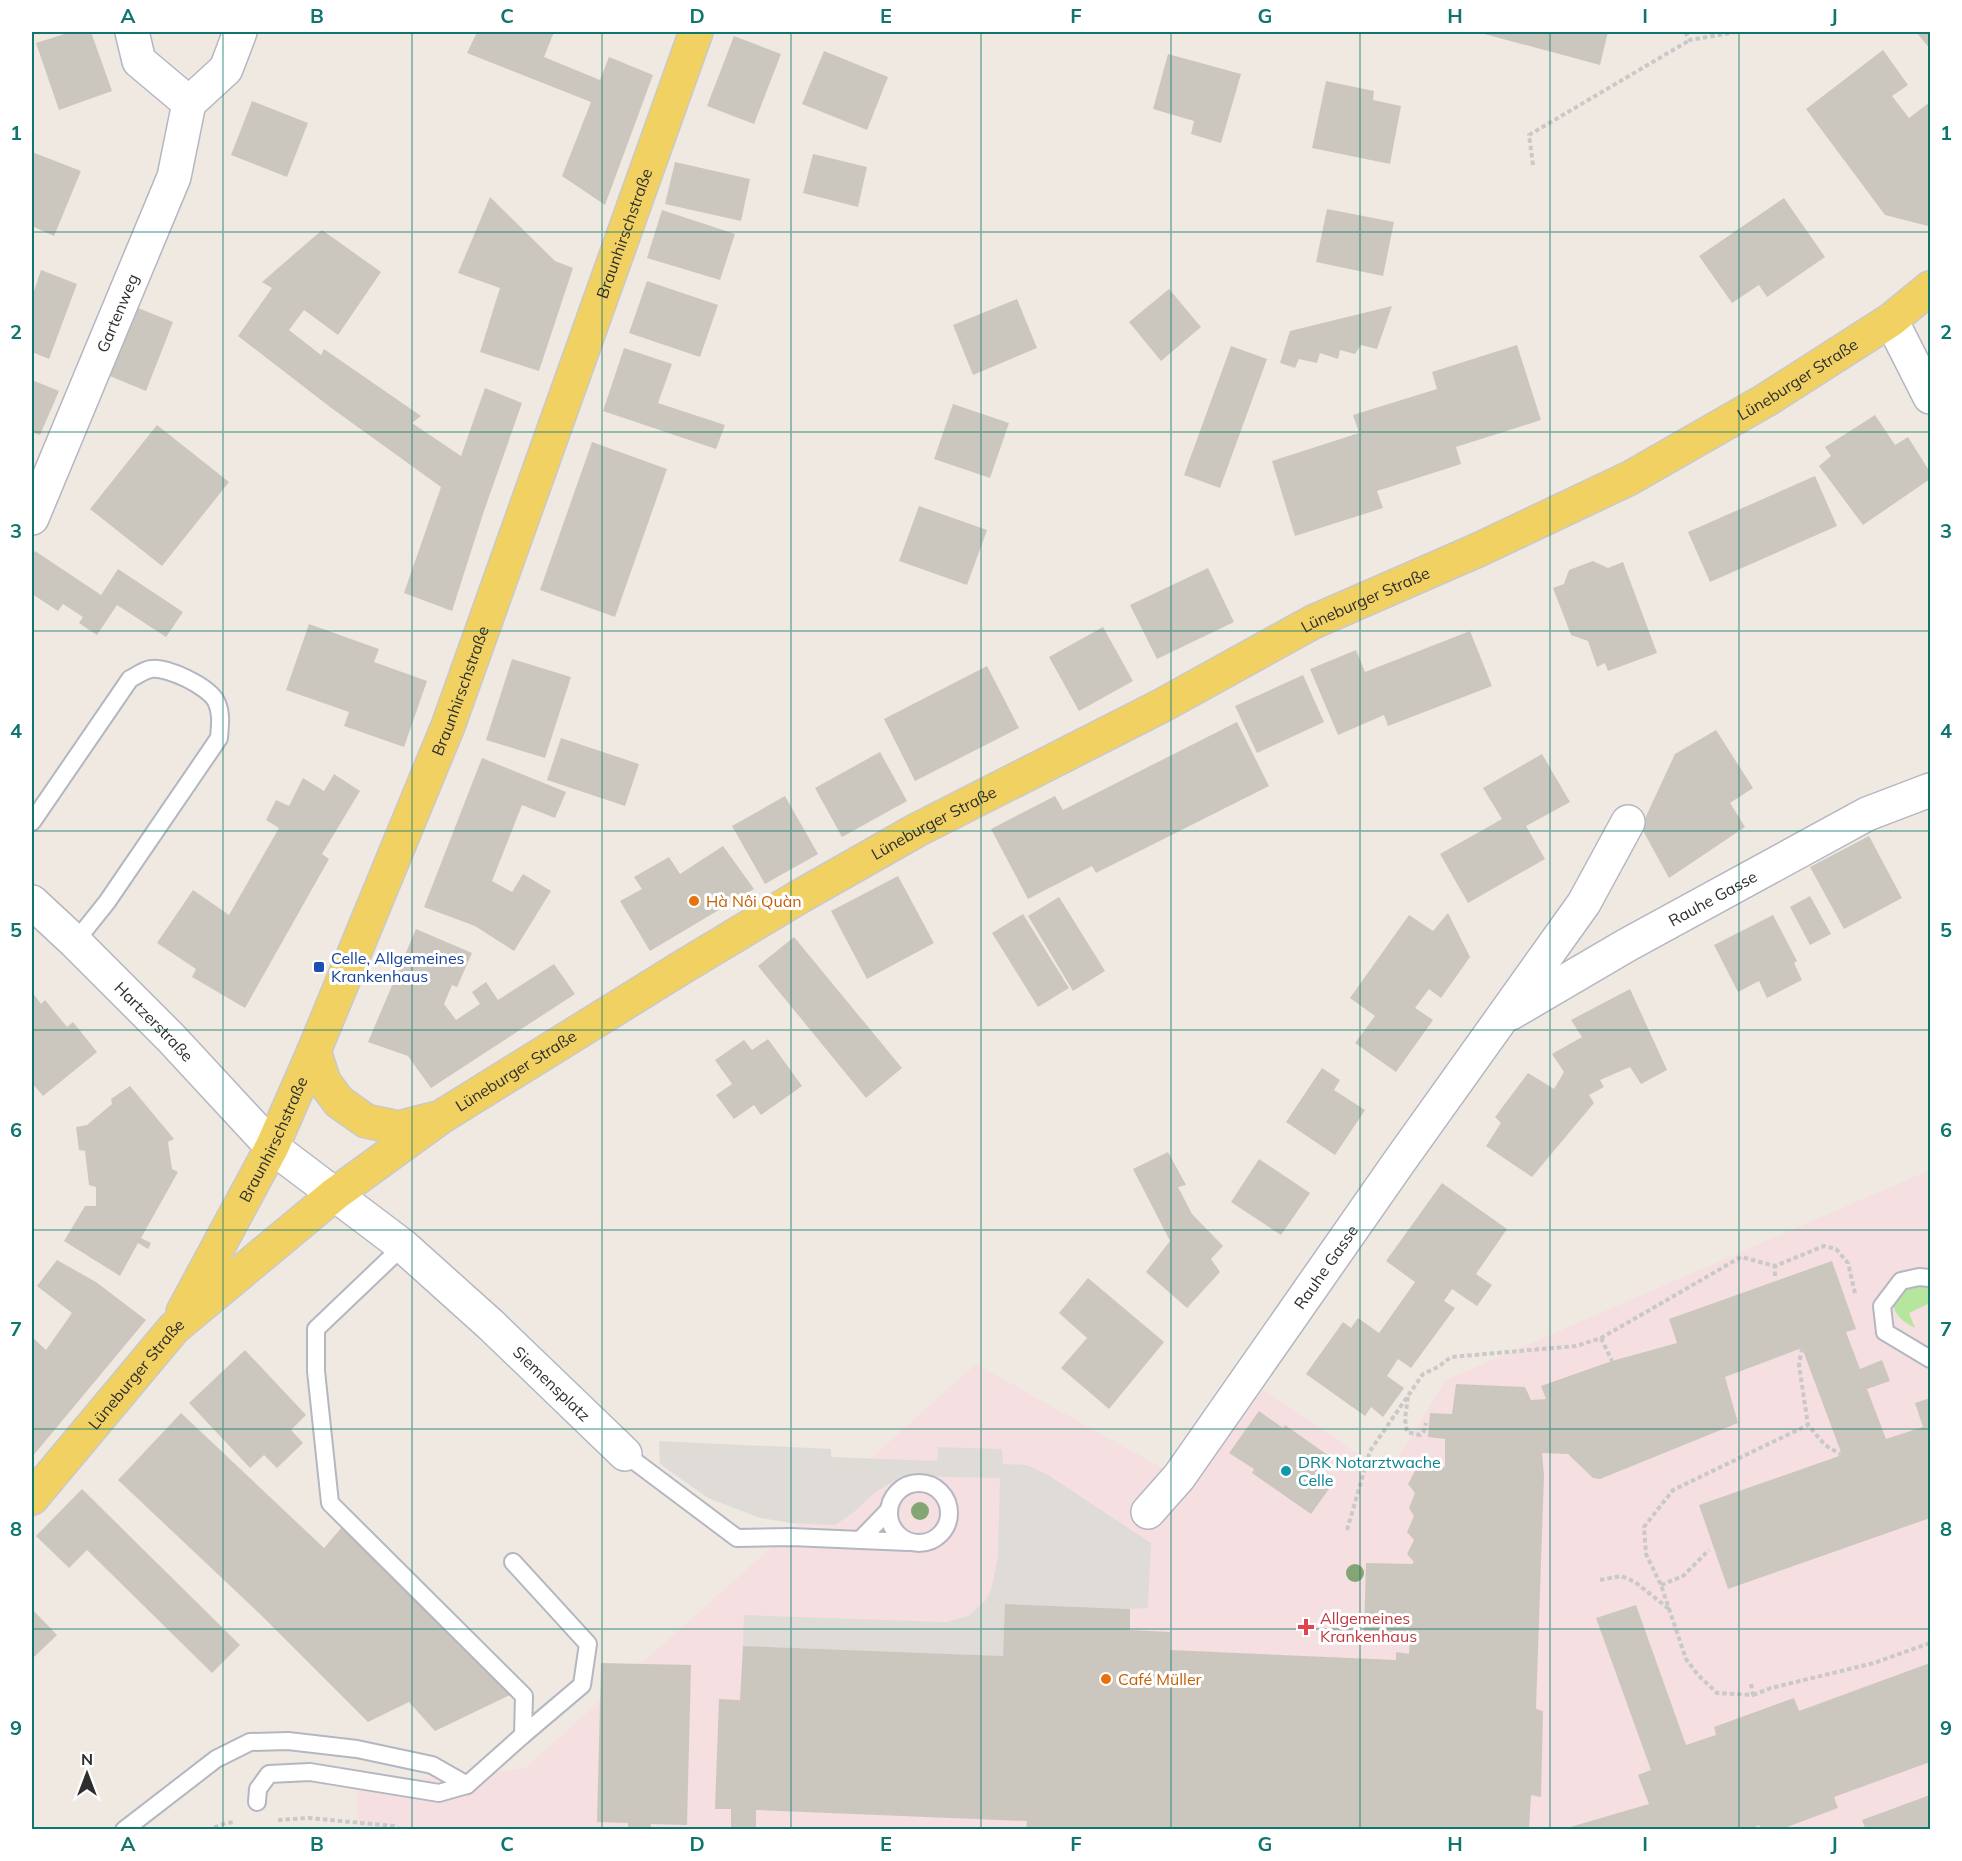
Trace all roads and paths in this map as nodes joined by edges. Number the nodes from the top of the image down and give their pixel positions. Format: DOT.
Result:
graph roads {
  1 [pos="132,32"];
  2 [pos="240,32"];
  3 [pos="696,32"];
  4 [pos="1685,32"];
  5 [pos="1736,32"];
  6 [pos="1690,40"];
  7 [pos="189,103"];
  8 [pos="1533,165"];
  9 [pos="1930,288"];
  10 [pos="1891,321"];
  11 [pos="1930,397"];
  12 [pos="32,518"];
  13 [pos="1930,790"];
  14 [pos="32,822"];
  15 [pos="1628,822"];
  16 [pos="32,902"];
  17 [pos="75,942"];
  18 [pos="1501,1019"];
  19 [pos="314,1051"];
  20 [pos="441,1117"];
  21 [pos="272,1147"];
  22 [pos="336,1194"];
  23 [pos="403,1246"];
  24 [pos="1775,1266"];
  25 [pos="1775,1276"];
  26 [pos="1930,1278"];
  27 [pos="1856,1299"];
  28 [pos="174,1328"];
  29 [pos="1601,1338"];
  30 [pos="1802,1348"];
  31 [pos="1930,1359"];
  32 [pos="1612,1361"];
  33 [pos="1409,1395"];
  34 [pos="1426,1423"];
  35 [pos="1808,1425"];
  36 [pos="626,1454"];
  37 [pos="1842,1455"];
  38 [pos="32,1498"];
  39 [pos="889,1510"];
  40 [pos="1148,1512"];
  41 [pos="1347,1530"];
  42 [pos="860,1540"];
  43 [pos="908,1542"];
  44 [pos="1709,1550"];
  45 [pos="513,1562"];
  46 [pos="1600,1580"];
  47 [pos="1661,1585"];
  48 [pos="1669,1610"];
  49 [pos="1930,1643"];
  50 [pos="1751,1684"];
  51 [pos="1753,1695"];
  52 [pos="523,1735"];
  53 [pos="467,1785"];
  54 [pos="257,1802"];
  55 [pos="273,1820"];
  56 [pos="238,1822"];
  57 [pos="124,1830"];
  58 [pos="207,1830"];
  59 [pos="402,1830"];
  1 -- 7 [label="street"];
  2 -- 7 [label="street"];
  3 -- 19 [label="main road, Braunhirschstraße"];
  4 -- 6 [label="path"];
  5 -- 6 [label="path"];
  6 -- 8 [label="path"];
  7 -- 12 [label="street, Gartenweg"];
  9 -- 10 [label="main road, Lüneburger Straße"];
  10 -- 11 [label="street"];
  10 -- 20 [label="main road, Lüneburger Straße"];
  13 -- 18 [label="street, Rauhe Gasse"];
  14 -- 17 [label="lane"];
  15 -- 18 [label="street, Rauhe Gasse"];
  16 -- 17 [label="street, Hartzerstraße"];
  17 -- 21 [label="street, Hartzerstraße"];
  18 -- 40 [label="street, Rauhe Gasse"];
  19 -- 20 [label="main road"];
  19 -- 21 [label="main road, Braunhirschstraße"];
  20 -- 22 [label="main road, Lüneburger Straße"];
  21 -- 22 [label="street, Siemensplatz"];
  21 -- 28 [label="main road, Braunhirschstraße"];
  22 -- 23 [label="street, Siemensplatz"];
  22 -- 28 [label="main road, Lüneburger Straße"];
  23 -- 36 [label="street, Siemensplatz"];
  23 -- 52 [label="lane"];
  24 -- 25 [label="path"];
  24 -- 27 [label="path"];
  24 -- 29 [label="path"];
  26 -- 31 [label="lane"];
  28 -- 38 [label="main road, Lüneburger Straße"];
  29 -- 32 [label="path"];
  29 -- 33 [label="path"];
  30 -- 35 [label="path"];
  33 -- 34 [label="path"];
  33 -- 41 [label="path"];
  35 -- 37 [label="path"];
  35 -- 47 [label="path"];
  36 -- 42 [label="lane, Siemensplatz"];
  39 -- 42 [label="lane, Siemensplatz"];
  39 -- 43 [label="lane"];
  39 -- 43 [label="lane, Siemensplatz"];
  42 -- 43 [label="lane, Siemensplatz"];
  44 -- 47 [label="path"];
  45 -- 52 [label="lane"];
  46 -- 48 [label="path"];
  47 -- 48 [label="path"];
  48 -- 51 [label="path"];
  49 -- 51 [label="path"];
  50 -- 51 [label="path"];
  52 -- 53 [label="lane"];
  53 -- 54 [label="lane"];
  53 -- 57 [label="lane"];
  55 -- 59 [label="path"];
  56 -- 58 [label="path"];
}
